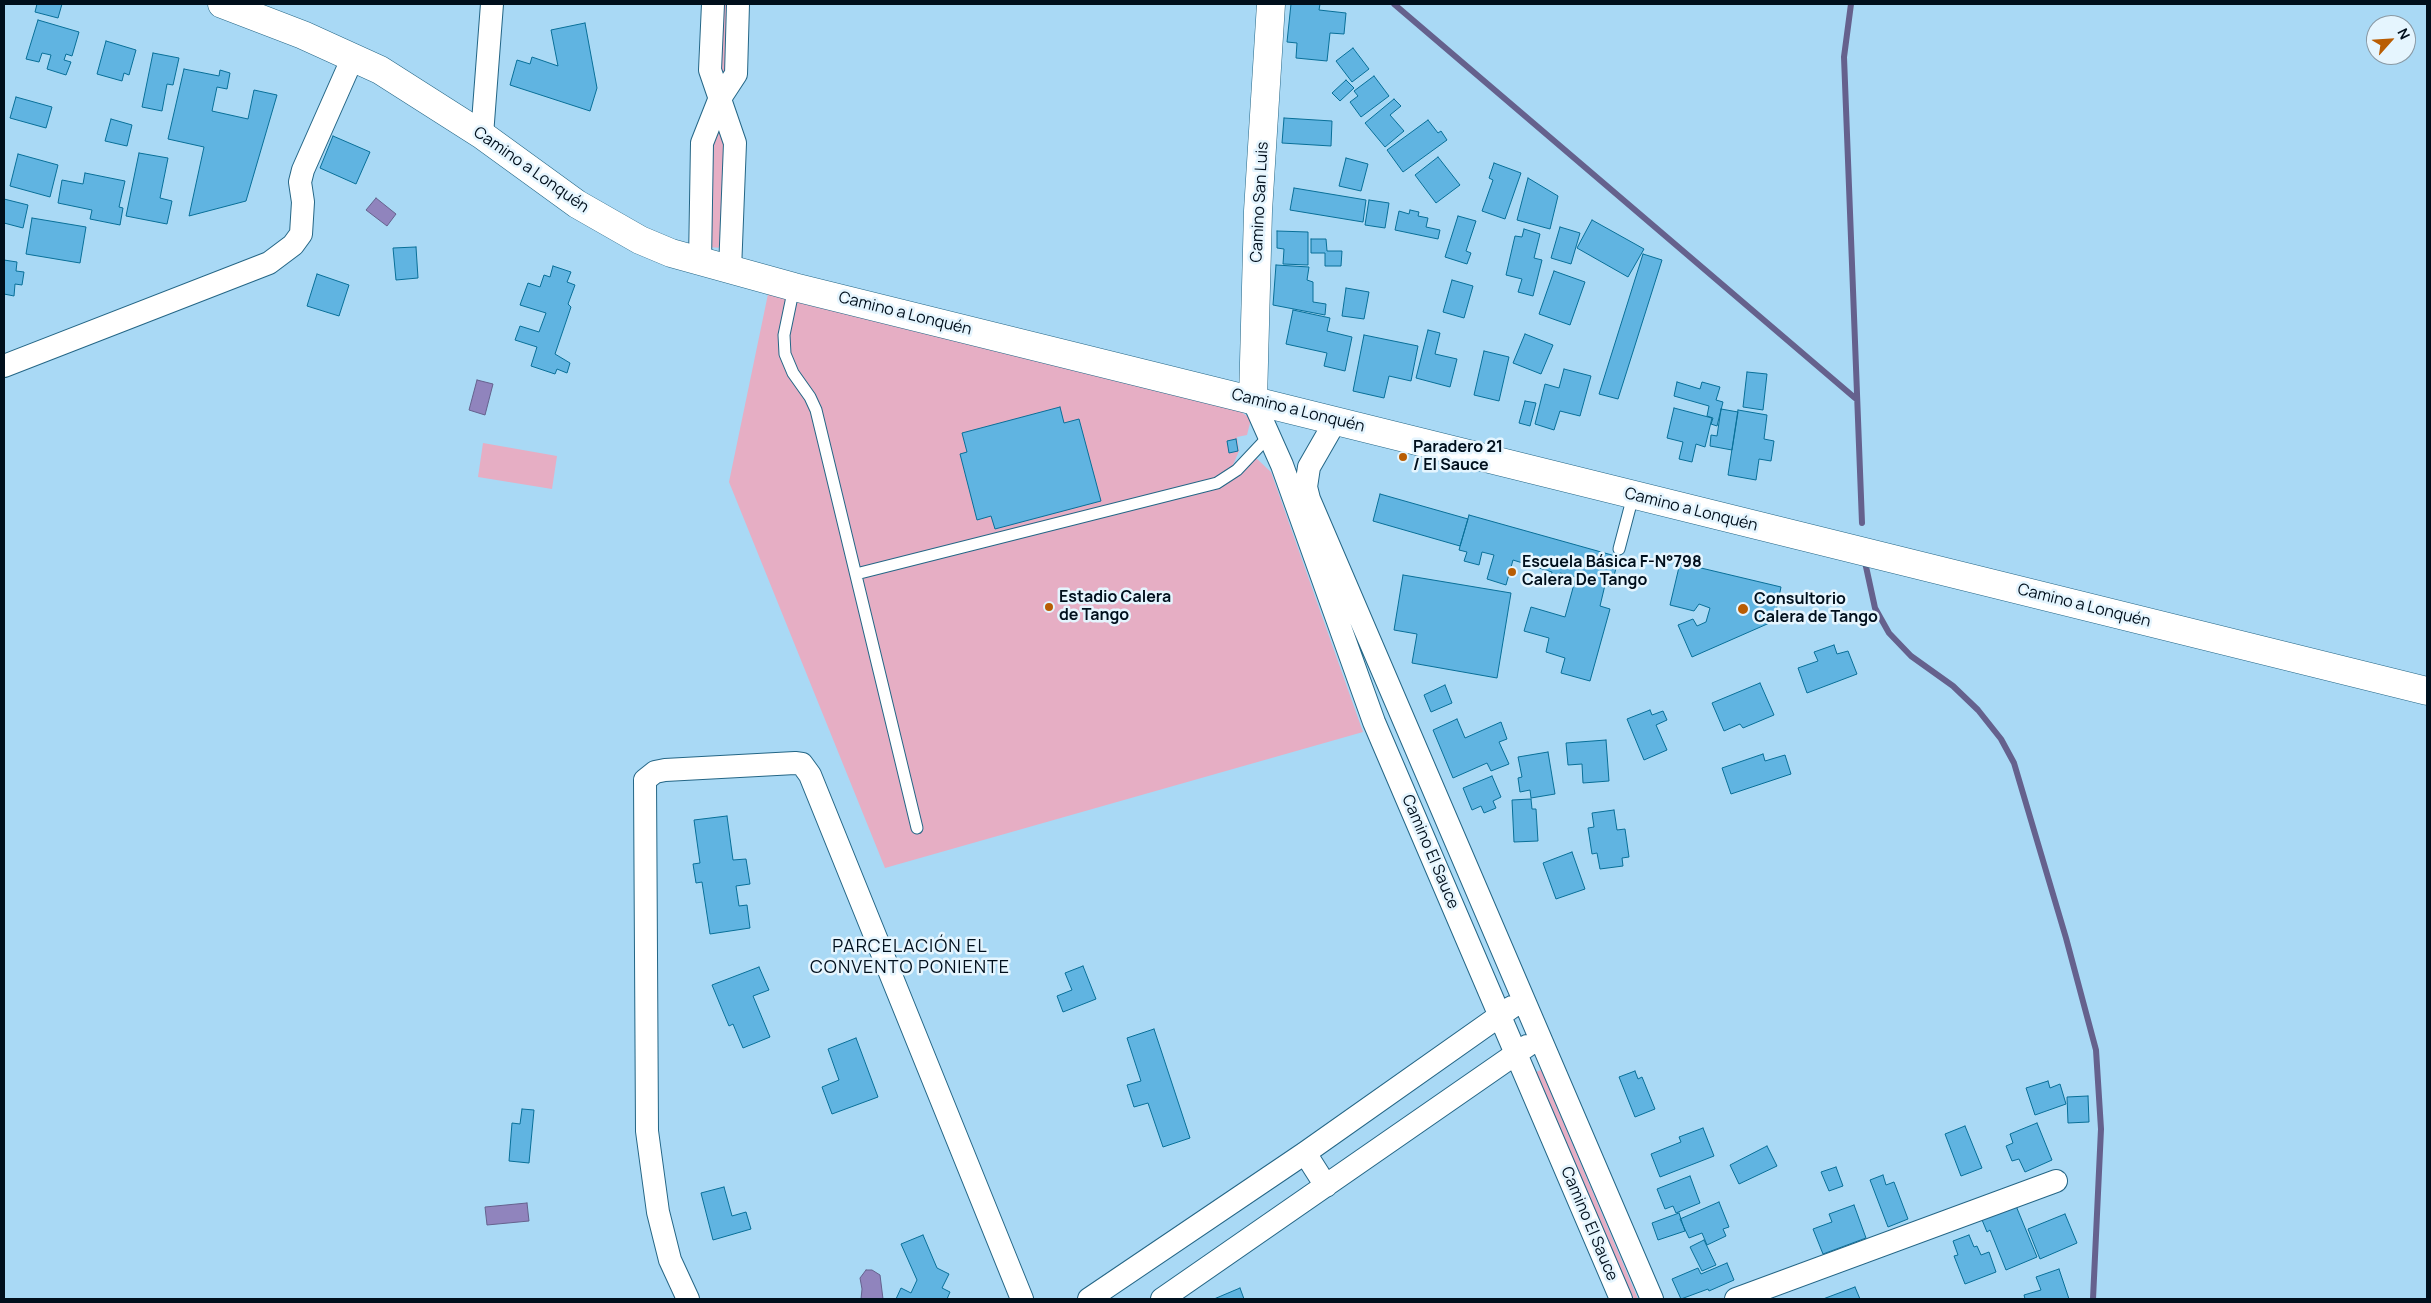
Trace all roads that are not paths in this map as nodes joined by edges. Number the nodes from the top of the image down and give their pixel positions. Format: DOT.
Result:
graph roads {
  1 [pos="222,4"];
  2 [pos="492,4"];
  3 [pos="713,4"];
  4 [pos="738,4"];
  5 [pos="1271,4"];
  6 [pos="353,57"];
  7 [pos="718,100"];
  8 [pos="482,135"];
  9 [pos="700,262"];
  10 [pos="730,270"];
  11 [pos="794,287"];
  12 [pos="4,366"];
  13 [pos="1253,400"];
  14 [pos="1336,420"];
  15 [pos="1269,436"];
  16 [pos="1282,465"];
  17 [pos="1309,466"];
  18 [pos="1633,496"];
  19 [pos="1619,549"];
  20 [pos="856,574"];
  21 [pos="2427,690"];
  22 [pos="917,828"];
  23 [pos="1523,999"];
  24 [pos="1499,1015"];
  25 [pos="1540,1036"];
  26 [pos="1517,1053"];
  27 [pos="1305,1153"];
  28 [pos="2056,1181"];
  29 [pos="1326,1186"];
  30 [pos="688,1299"];
  31 [pos="1022,1299"];
  32 [pos="1089,1299"];
  33 [pos="1162,1299"];
  34 [pos="1621,1299"];
  35 [pos="1652,1299"];
  36 [pos="1736,1299"];
  1 -- 6 [label="main road, Camino a Lonquén"];
  2 -- 8 [label="street"];
  3 -- 7 [label="street"];
  4 -- 7 [label="street"];
  5 -- 13 [label="main road, Camino San Luis"];
  6 -- 8 [label="main road, Camino a Lonquén"];
  6 -- 12 [label="street"];
  7 -- 9 [label="street"];
  7 -- 10 [label="street"];
  8 -- 9 [label="main road, Camino a Lonquén"];
  9 -- 10 [label="main road, Camino a Lonquén"];
  10 -- 11 [label="main road, Camino a Lonquén"];
  11 -- 13 [label="main road, Camino a Lonquén"];
  11 -- 20 [label="lane"];
  13 -- 14 [label="main road, Camino a Lonquén"];
  13 -- 15 [label="street, Camino El Sauce"];
  14 -- 17 [label="street, Camino El Sauce"];
  14 -- 18 [label="main road, Camino a Lonquén"];
  15 -- 16 [label="street, Camino El Sauce"];
  15 -- 20 [label="lane"];
  16 -- 17 [label="street"];
  16 -- 24 [label="street, Camino El Sauce"];
  17 -- 23 [label="street, Camino El Sauce"];
  18 -- 19 [label="lane"];
  18 -- 21 [label="main road, Camino a Lonquén"];
  20 -- 22 [label="lane"];
  23 -- 24 [label="street"];
  23 -- 25 [label="street, Camino El Sauce"];
  24 -- 26 [label="street, Camino El Sauce"];
  24 -- 27 [label="street"];
  25 -- 26 [label="street"];
  25 -- 35 [label="street, Camino El Sauce"];
  26 -- 29 [label="street"];
  26 -- 34 [label="street, Camino El Sauce"];
  27 -- 29 [label="street"];
  27 -- 32 [label="street"];
  28 -- 36 [label="street"];
  29 -- 33 [label="street"];
  30 -- 31 [label="street"];
}
